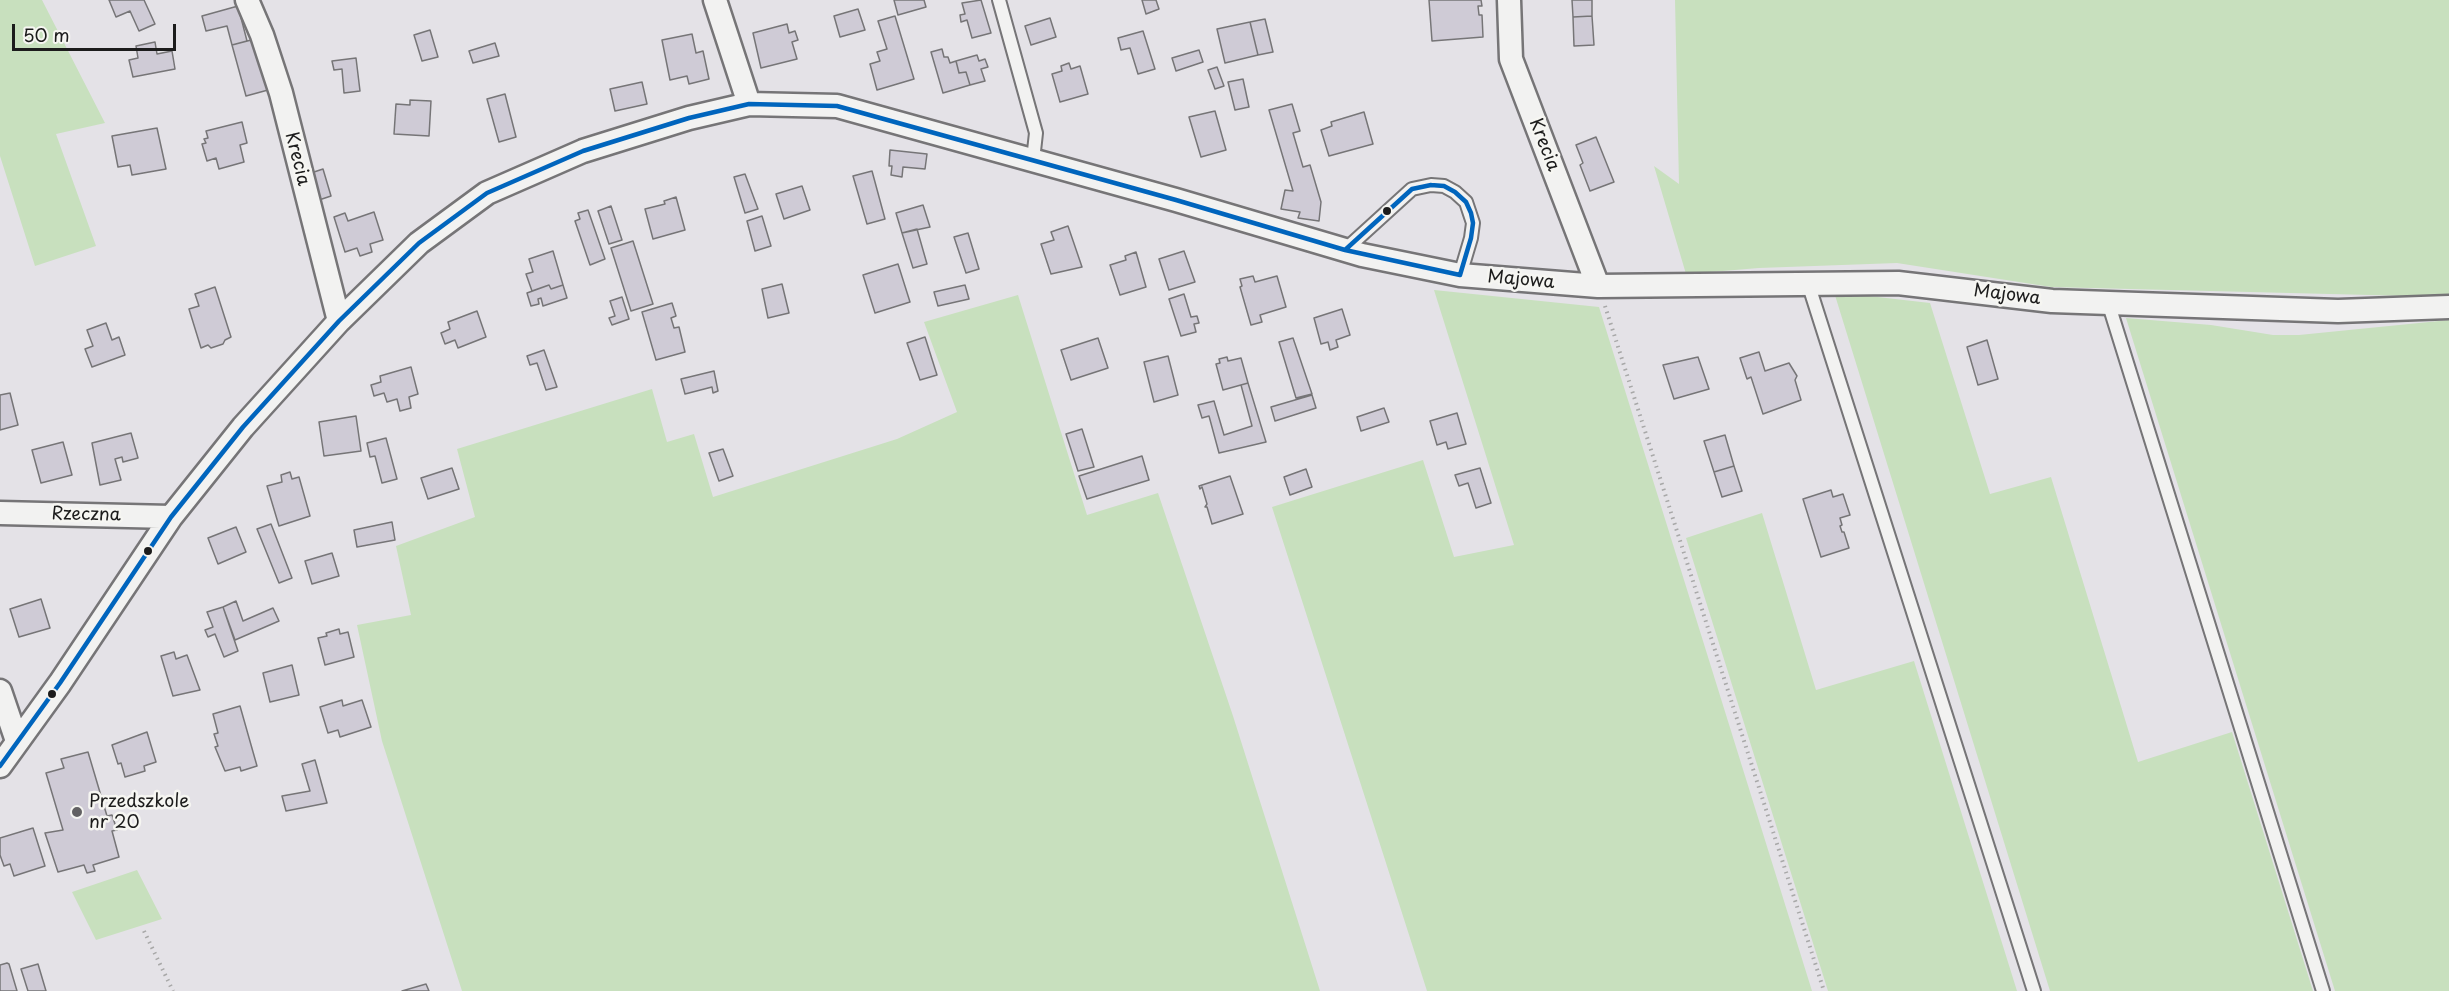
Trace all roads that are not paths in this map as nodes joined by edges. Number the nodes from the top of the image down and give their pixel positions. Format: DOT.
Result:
graph roads {
  1 [pos="247,0"];
  2 [pos="715,0"];
  3 [pos="999,0"];
  4 [pos="1509,0"];
  5 [pos="749,104"];
  6 [pos="1033,160"];
  7 [pos="1345,250"];
  8 [pos="1460,275"];
  9 [pos="1808,283"];
  10 [pos="1598,286"];
  11 [pos="2108,302"];
  12 [pos="2449,307"];
  13 [pos="339,321"];
  14 [pos="0,513"];
  15 [pos="171,517"];
  16 [pos="0,691"];
  17 [pos="17,741"];
  18 [pos="0,766"];
  19 [pos="2034,991"];
  20 [pos="2323,991"];
  1 -- 13 [label="street, Krecia"];
  2 -- 5 [label="street"];
  3 -- 6 [label="lane"];
  4 -- 10 [label="street, Krecia"];
  5 -- 6 [label="street, Majowa"];
  5 -- 13 [label="street, Majowa"];
  6 -- 7 [label="street, Majowa"];
  7 -- 8 [label="street, Majowa"];
  7 -- 8 [label="lane"];
  8 -- 10 [label="street, Majowa"];
  9 -- 10 [label="street, Majowa"];
  9 -- 11 [label="street, Majowa"];
  9 -- 19 [label="lane"];
  11 -- 12 [label="street, Majowa"];
  11 -- 20 [label="lane"];
  13 -- 15 [label="street, Majowa"];
  14 -- 15 [label="street, Rzeczna"];
  15 -- 17 [label="street, Majowa"];
  16 -- 17 [label="street"];
  17 -- 18 [label="street, Majowa"];
}
